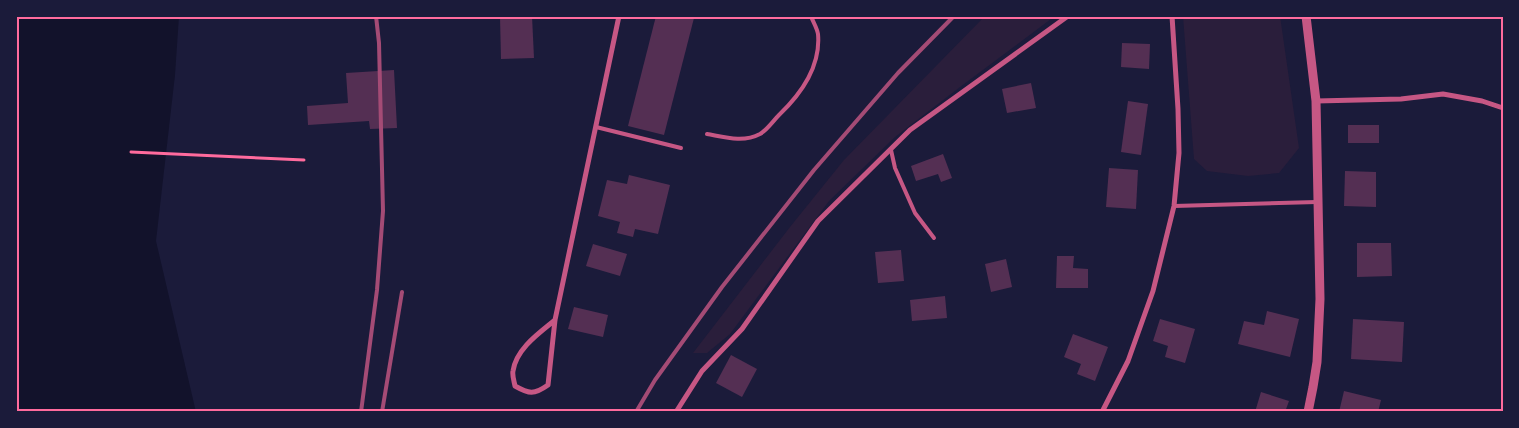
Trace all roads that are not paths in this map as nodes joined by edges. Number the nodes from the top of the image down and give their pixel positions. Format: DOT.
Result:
graph roads {
  1 [pos="619,16"];
  2 [pos="811,16"];
  3 [pos="1068,16"];
  4 [pos="1172,16"];
  5 [pos="1306,16"];
  6 [pos="1316,101"];
  7 [pos="1503,108"];
  8 [pos="596,126"];
  9 [pos="707,134"];
  10 [pos="681,148"];
  11 [pos="891,150"];
  12 [pos="1318,202"];
  13 [pos="1174,206"];
  14 [pos="934,238"];
  15 [pos="555,320"];
  16 [pos="676,412"];
  17 [pos="1102,412"];
  18 [pos="1308,412"];
  1 -- 8 [label="street"];
  2 -- 9 [label="lane"];
  3 -- 11 [label="street"];
  4 -- 13 [label="street"];
  5 -- 6 [label="street"];
  6 -- 7 [label="street"];
  6 -- 12 [label="street"];
  8 -- 10 [label="lane"];
  8 -- 15 [label="street"];
  11 -- 14 [label="lane"];
  11 -- 16 [label="street"];
  12 -- 13 [label="lane"];
  12 -- 18 [label="street"];
  13 -- 17 [label="street"];
  15 -- 15 [label="street"];
}
